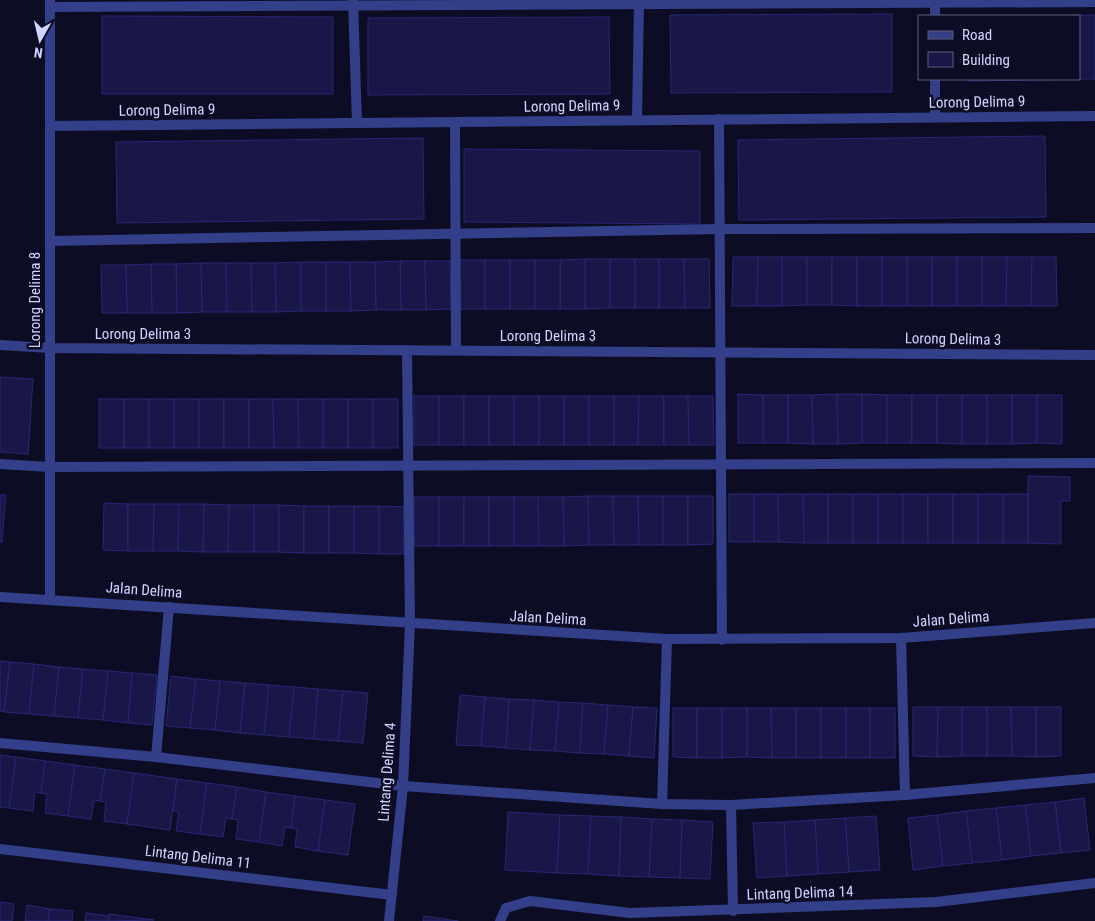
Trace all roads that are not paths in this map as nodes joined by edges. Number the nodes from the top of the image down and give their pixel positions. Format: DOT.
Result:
graph roads {
  1 [pos="935,1"];
  2 [pos="639,2"];
  3 [pos="1095,2"];
  4 [pos="50,3"];
  5 [pos="353,3"];
  6 [pos="935,15"];
  7 [pos="934,80"];
  8 [pos="1095,116"];
  9 [pos="934,117"];
  10 [pos="719,119"];
  11 [pos="637,120"];
  12 [pos="455,122"];
  13 [pos="357,123"];
  14 [pos="50,126"];
  15 [pos="1095,228"];
  16 [pos="719,229"];
  17 [pos="455,234"];
  18 [pos="50,241"];
  19 [pos="0,345"];
  20 [pos="50,348"];
  21 [pos="407,350"];
  22 [pos="456,350"];
  23 [pos="720,352"];
  24 [pos="1095,355"];
  25 [pos="1095,463"];
  26 [pos="0,464"];
  27 [pos="721,465"];
  28 [pos="408,466"];
  29 [pos="50,467"];
  30 [pos="0,597"];
  31 [pos="50,600"];
  32 [pos="169,607"];
  33 [pos="1095,623"];
  34 [pos="410,624"];
  35 [pos="901,638"];
  36 [pos="667,639"];
  37 [pos="722,640"];
  38 [pos="0,743"];
  39 [pos="156,758"];
  40 [pos="1095,778"];
  41 [pos="403,786"];
  42 [pos="905,795"];
  43 [pos="662,804"];
  44 [pos="731,805"];
  45 [pos="0,848"];
  46 [pos="1095,883"];
  47 [pos="392,895"];
  48 [pos="733,911"];
  49 [pos="630,917"];
  50 [pos="389,921"];
  51 [pos="500,921"];
  1 -- 2 [label="street"];
  1 -- 3 [label="street"];
  1 -- 6 [label="street"];
  2 -- 5 [label="street"];
  2 -- 11 [label="street"];
  4 -- 5 [label="street"];
  4 -- 14 [label="street, Lorong Delima 8"];
  5 -- 13 [label="street"];
  7 -- 9 [label="street"];
  8 -- 9 [label="street, Lorong Delima 9"];
  9 -- 10 [label="street, Lorong Delima 9"];
  10 -- 11 [label="street, Lorong Delima 9"];
  10 -- 16 [label="street"];
  11 -- 12 [label="street, Lorong Delima 9"];
  12 -- 13 [label="street, Lorong Delima 9"];
  12 -- 17 [label="street"];
  13 -- 14 [label="street, Lorong Delima 9"];
  14 -- 18 [label="street, Lorong Delima 8"];
  15 -- 16 [label="street"];
  16 -- 17 [label="street"];
  16 -- 23 [label="street"];
  17 -- 18 [label="street"];
  17 -- 22 [label="street"];
  18 -- 20 [label="street, Lorong Delima 8"];
  19 -- 20 [label="street, Lorong Delima 3"];
  20 -- 21 [label="street, Lorong Delima 3"];
  20 -- 29 [label="street, Lorong Delima 8"];
  21 -- 22 [label="street, Lorong Delima 3"];
  21 -- 28 [label="street, Lintang Delima 4"];
  22 -- 23 [label="street, Lorong Delima 3"];
  23 -- 24 [label="street, Lorong Delima 3"];
  23 -- 27 [label="street"];
  25 -- 27 [label="street"];
  26 -- 29 [label="street"];
  27 -- 28 [label="street"];
  27 -- 37 [label="street"];
  28 -- 29 [label="street"];
  28 -- 34 [label="street, Lintang Delima 4"];
  29 -- 31 [label="street, Lorong Delima 8"];
  30 -- 31 [label="street, Jalan Delima"];
  31 -- 32 [label="street, Jalan Delima"];
  32 -- 34 [label="street, Jalan Delima"];
  32 -- 39 [label="street"];
  33 -- 35 [label="street, Jalan Delima"];
  34 -- 36 [label="street, Jalan Delima"];
  34 -- 41 [label="street, Lintang Delima 4"];
  35 -- 37 [label="street, Jalan Delima"];
  35 -- 42 [label="street"];
  36 -- 37 [label="street, Jalan Delima"];
  36 -- 43 [label="street"];
  38 -- 39 [label="street"];
  39 -- 41 [label="street"];
  40 -- 42 [label="street"];
  41 -- 43 [label="street"];
  41 -- 47 [label="street, Lintang Delima 4"];
  42 -- 44 [label="street"];
  43 -- 44 [label="street"];
  44 -- 48 [label="street"];
  45 -- 47 [label="street, Lintang Delima 11"];
  46 -- 48 [label="street, Lintang Delima 14"];
  47 -- 50 [label="street, Lintang Delima 4"];
  48 -- 49 [label="street, Lintang Delima 14"];
  49 -- 51 [label="street, Lintang Delima 14"];
}
